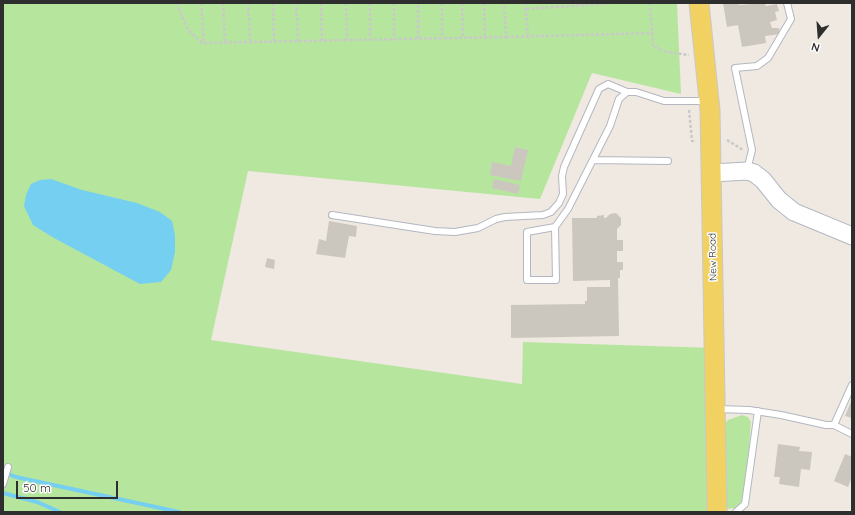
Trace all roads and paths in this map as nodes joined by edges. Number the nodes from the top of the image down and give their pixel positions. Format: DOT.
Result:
graph roads {
  1 [pos="178,3"];
  2 [pos="201,3"];
  3 [pos="223,3"];
  4 [pos="248,3"];
  5 [pos="273,3"];
  6 [pos="296,3"];
  7 [pos="321,3"];
  8 [pos="346,3"];
  9 [pos="370,3"];
  10 [pos="394,3"];
  11 [pos="418,3"];
  12 [pos="442,3"];
  13 [pos="462,3"];
  14 [pos="484,3"];
  15 [pos="504,3"];
  16 [pos="525,3"];
  17 [pos="615,3"];
  18 [pos="650,3"];
  19 [pos="699,3"];
  20 [pos="788,3"];
  21 [pos="526,8"];
  22 [pos="652,33"];
  23 [pos="528,36"];
  24 [pos="485,37"];
  25 [pos="506,37"];
  26 [pos="418,38"];
  27 [pos="442,38"];
  28 [pos="463,38"];
  29 [pos="347,39"];
  30 [pos="370,39"];
  31 [pos="394,39"];
  32 [pos="322,40"];
  33 [pos="298,41"];
  34 [pos="204,42"];
  35 [pos="225,42"];
  36 [pos="250,42"];
  37 [pos="274,42"];
  38 [pos="705,57"];
  39 [pos="627,92"];
  40 [pos="710,100"];
  41 [pos="688,102"];
  42 [pos="720,140"];
  43 [pos="696,141"];
  44 [pos="750,154"];
  45 [pos="593,160"];
  46 [pos="668,161"];
  47 [pos="747,171"];
  48 [pos="712,173"];
  49 [pos="332,215"];
  50 [pos="555,227"];
  51 [pos="852,236"];
  52 [pos="852,385"];
  53 [pos="715,409"];
  54 [pos="758,411"];
  55 [pos="834,425"];
  56 [pos="852,434"];
  57 [pos="8,469"];
  58 [pos="3,483"];
  59 [pos="718,512"];
  60 [pos="736,512"];
  1 -- 34 [label="path"];
  2 -- 34 [label="path"];
  3 -- 35 [label="path"];
  4 -- 36 [label="path"];
  5 -- 37 [label="path"];
  6 -- 33 [label="path"];
  7 -- 32 [label="path"];
  8 -- 29 [label="path"];
  9 -- 30 [label="path"];
  10 -- 31 [label="path"];
  11 -- 26 [label="path"];
  12 -- 27 [label="path"];
  13 -- 28 [label="path"];
  14 -- 24 [label="path"];
  15 -- 25 [label="path"];
  16 -- 21 [label="path"];
  17 -- 21 [label="path"];
  18 -- 22 [label="path"];
  19 -- 38 [label="main road, New Road"];
  20 -- 44 [label="lane"];
  21 -- 23 [label="path"];
  22 -- 23 [label="path"];
  22 -- 38 [label="path"];
  23 -- 25 [label="path"];
  24 -- 25 [label="path"];
  24 -- 28 [label="path"];
  26 -- 27 [label="path"];
  26 -- 31 [label="path"];
  27 -- 28 [label="path"];
  29 -- 30 [label="path"];
  29 -- 32 [label="path"];
  30 -- 31 [label="path"];
  32 -- 33 [label="path"];
  33 -- 37 [label="path"];
  34 -- 35 [label="path"];
  35 -- 36 [label="path"];
  36 -- 37 [label="path"];
  38 -- 40 [label="main road, New Road"];
  39 -- 41 [label="lane"];
  39 -- 45 [label="lane"];
  39 -- 49 [label="lane"];
  40 -- 41 [label="lane"];
  40 -- 48 [label="main road, New Road"];
  41 -- 43 [label="path"];
  42 -- 44 [label="path"];
  44 -- 47 [label="lane"];
  45 -- 46 [label="lane"];
  45 -- 50 [label="lane"];
  47 -- 48 [label="main road"];
  47 -- 51 [label="main road"];
  48 -- 53 [label="main road, New Road"];
  50 -- 50 [label="lane"];
  52 -- 55 [label="lane"];
  53 -- 54 [label="lane"];
  53 -- 59 [label="main road, New Road"];
  54 -- 55 [label="lane"];
  54 -- 60 [label="lane"];
  55 -- 56 [label="lane"];
  57 -- 58 [label="lane"];
}
